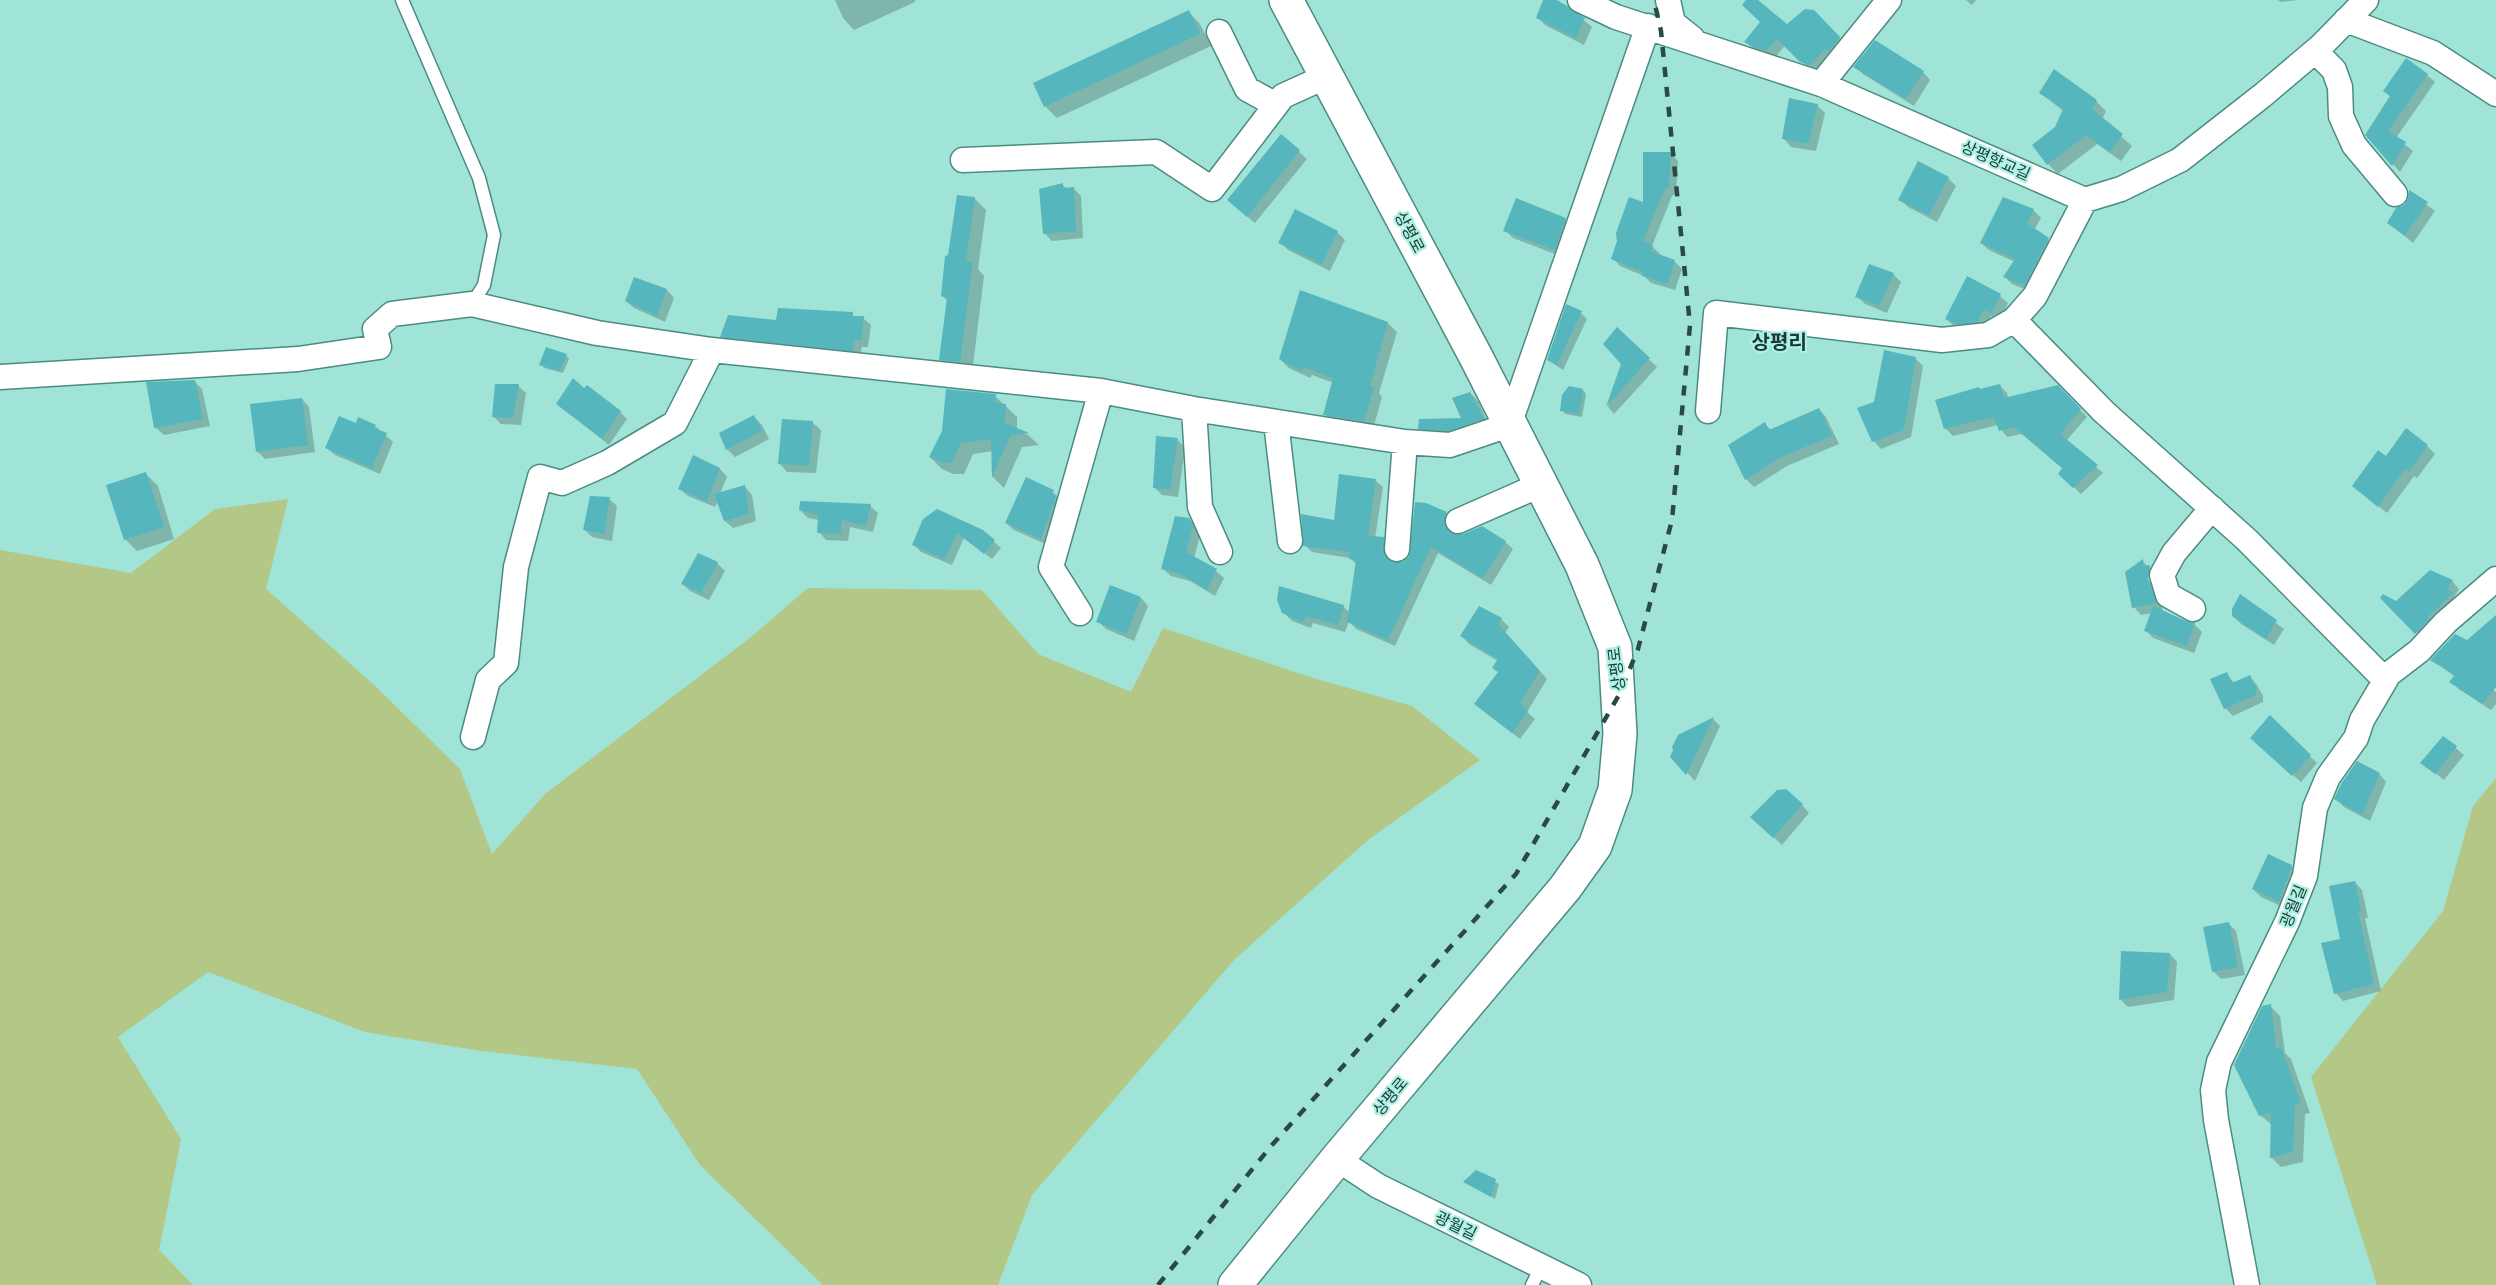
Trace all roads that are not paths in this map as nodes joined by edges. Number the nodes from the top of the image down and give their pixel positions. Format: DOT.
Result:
graph roads {
  1 [pos="402,0"];
  2 [pos="1286,0"];
  3 [pos="1580,0"];
  4 [pos="1668,0"];
  5 [pos="1889,0"];
  6 [pos="2366,0"];
  7 [pos="2346,21"];
  8 [pos="1648,27"];
  9 [pos="1220,32"];
  10 [pos="1701,45"];
  11 [pos="2315,51"];
  12 [pos="1327,76"];
  13 [pos="1821,84"];
  14 [pos="2496,94"];
  15 [pos="1276,105"];
  16 [pos="963,160"];
  17 [pos="2395,194"];
  18 [pos="2085,200"];
  19 [pos="472,304"];
  20 [pos="2014,320"];
  21 [pos="712,350"];
  22 [pos="0,377"];
  23 [pos="1101,391"];
  24 [pos="1194,409"];
  25 [pos="1708,411"];
  26 [pos="1276,422"];
  27 [pos="1509,425"];
  28 [pos="1405,442"];
  29 [pos="1540,485"];
  30 [pos="2212,508"];
  31 [pos="1458,521"];
  32 [pos="1290,541"];
  33 [pos="1397,549"];
  34 [pos="1220,552"];
  35 [pos="2496,579"];
  36 [pos="2193,609"];
  37 [pos="1080,613"];
  38 [pos="2385,680"];
  39 [pos="472,737"];
  40 [pos="1337,1159"];
  41 [pos="1536,1276"];
  42 [pos="1235,1285"];
  43 [pos="1579,1285"];
  44 [pos="2247,1285"];
  1 -- 19 [label="lane"];
  2 -- 12 [label="main road, 상평로"];
  3 -- 8 [label="street, 상평향교길"];
  4 -- 10 [label="street"];
  5 -- 13 [label="street"];
  6 -- 7 [label="street"];
  7 -- 11 [label="street"];
  7 -- 14 [label="street"];
  8 -- 10 [label="street, 상평향교길"];
  8 -- 27 [label="street"];
  9 -- 15 [label="street"];
  10 -- 13 [label="street, 상평향교길"];
  11 -- 17 [label="street"];
  11 -- 18 [label="street"];
  12 -- 15 [label="street"];
  12 -- 27 [label="main road, 상평로"];
  13 -- 18 [label="street, 상평향교길"];
  15 -- 16 [label="street"];
  18 -- 20 [label="street"];
  19 -- 21 [label="street"];
  19 -- 22 [label="street"];
  20 -- 25 [label="street"];
  20 -- 30 [label="street"];
  21 -- 23 [label="street"];
  21 -- 39 [label="street"];
  23 -- 24 [label="street"];
  23 -- 37 [label="street"];
  24 -- 26 [label="street"];
  24 -- 34 [label="street"];
  26 -- 28 [label="street"];
  26 -- 32 [label="street"];
  27 -- 28 [label="street"];
  27 -- 29 [label="main road, 상평로"];
  28 -- 33 [label="street"];
  29 -- 31 [label="street"];
  29 -- 40 [label="main road, 상평로"];
  30 -- 36 [label="street"];
  30 -- 38 [label="street"];
  35 -- 38 [label="street, 광월길"];
  38 -- 44 [label="street, 광월길"];
  40 -- 41 [label="street, 광월길"];
  40 -- 42 [label="main road, 상평로"];
  41 -- 43 [label="street, 광월길"];
}
